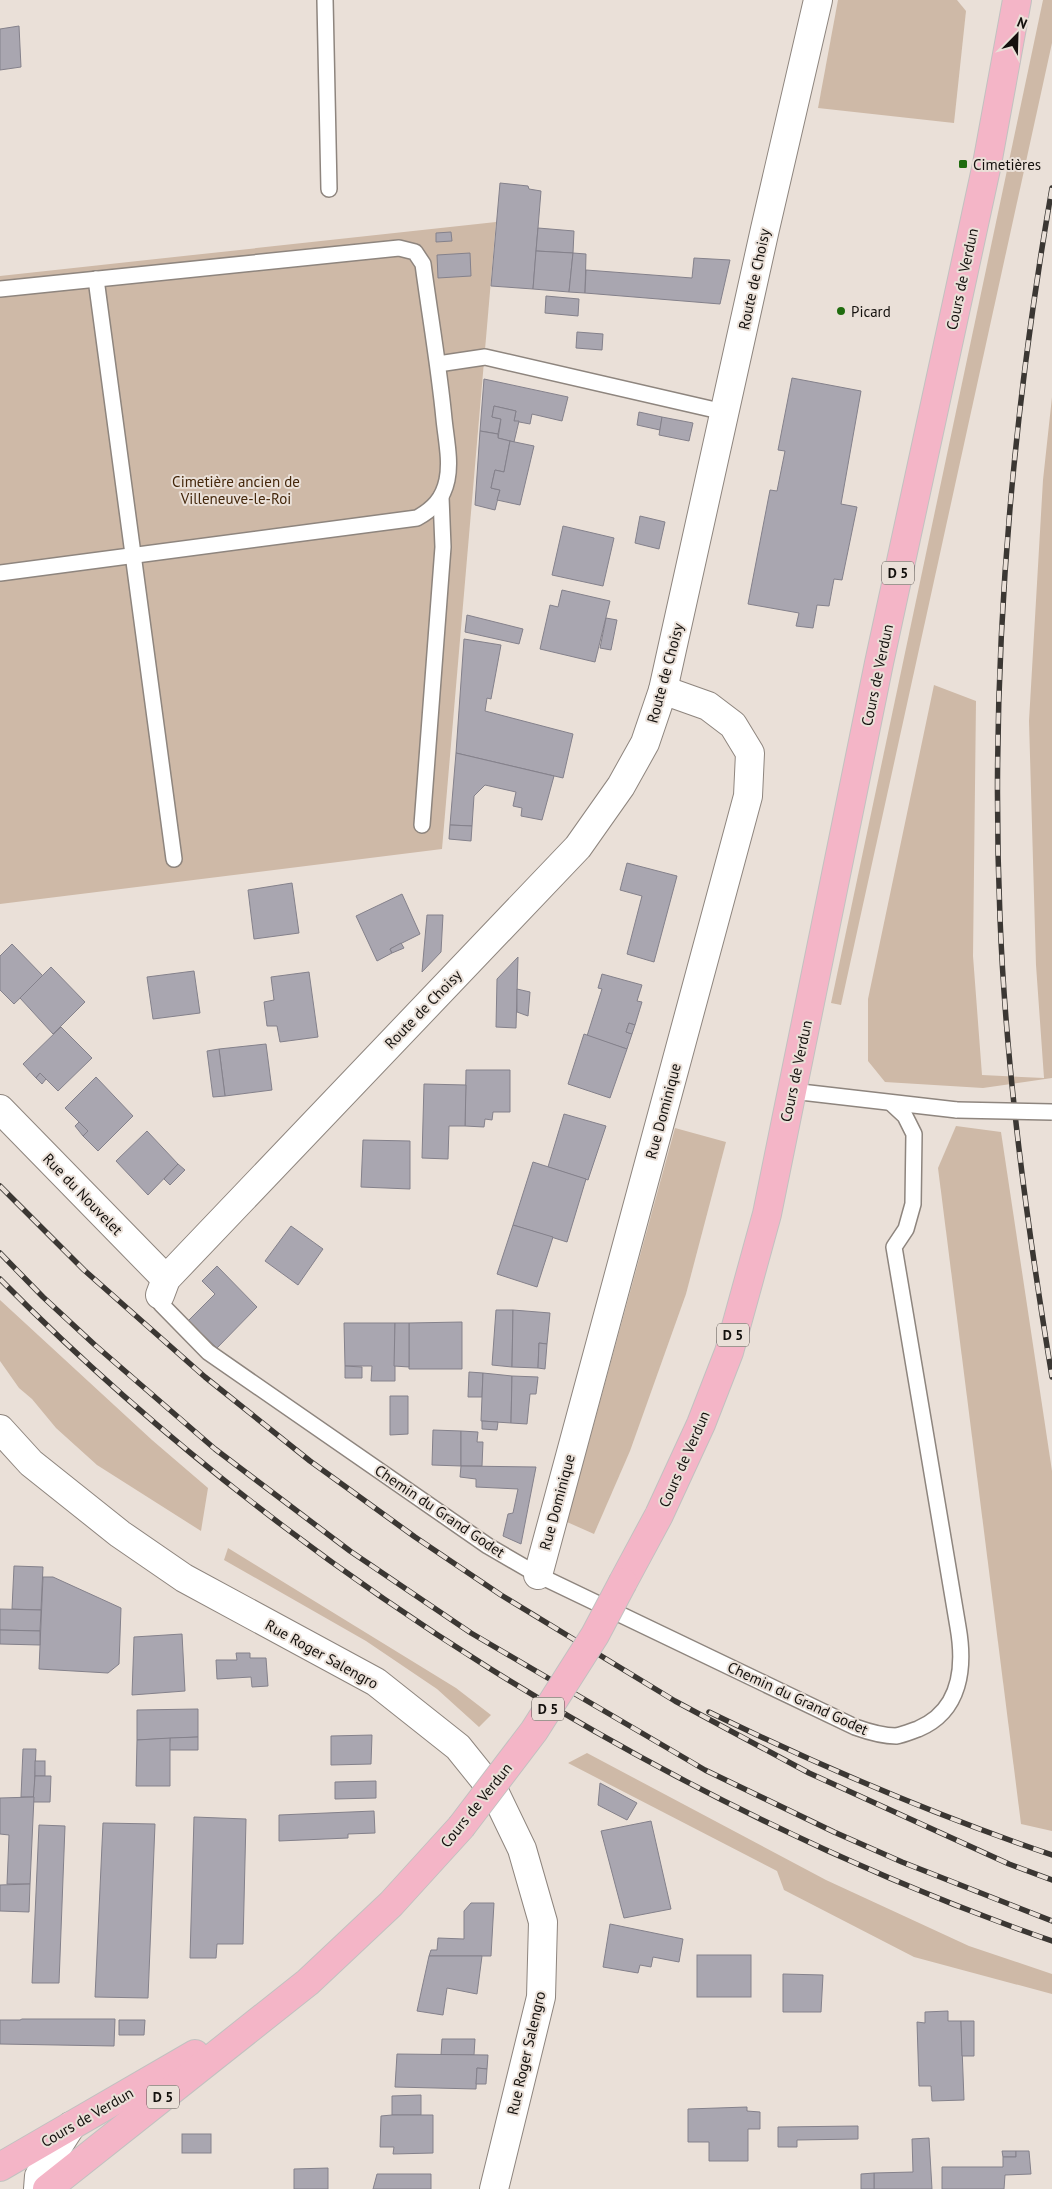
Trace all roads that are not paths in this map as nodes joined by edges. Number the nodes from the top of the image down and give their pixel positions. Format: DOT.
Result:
graph roads {
  1 [pos="325,0"];
  2 [pos="818,0"];
  3 [pos="1017,0"];
  4 [pos="329,188"];
  5 [pos="96,279"];
  6 [pos="0,289"];
  7 [pos="438,364"];
  8 [pos="724,412"];
  9 [pos="441,497"];
  10 [pos="133,555"];
  11 [pos="0,573"];
  12 [pos="663,690"];
  13 [pos="422,825"];
  14 [pos="174,859"];
  15 [pos="792,1091"];
  16 [pos="891,1103"];
  17 [pos="0,1109"];
  18 [pos="1052,1112"];
  19 [pos="163,1287"];
  20 [pos="0,1429"];
  21 [pos="538,1575"];
  22 [pos="277,2007"];
  23 [pos="71,2126"];
  24 [pos="0,2167"];
  25 [pos="47,2189"];
  26 [pos="494,2189"];
  1 -- 4 [label="lane"];
  2 -- 8 [label="street, Route de Choisy"];
  3 -- 15 [label="main road, Cours de Verdun / D 5"];
  5 -- 6 [label="lane"];
  5 -- 7 [label="lane"];
  5 -- 10 [label="lane"];
  7 -- 8 [label="lane"];
  7 -- 9 [label="lane"];
  8 -- 12 [label="street, Route de Choisy"];
  9 -- 10 [label="lane"];
  9 -- 13 [label="lane"];
  10 -- 11 [label="lane"];
  10 -- 14 [label="lane"];
  12 -- 19 [label="street, Route de Choisy"];
  12 -- 21 [label="street, Rue Dominique"];
  15 -- 16 [label="lane"];
  15 -- 22 [label="main road, Cours de Verdun / D 5, bridge"];
  16 -- 18 [label="lane, bridge"];
  16 -- 21 [label="lane, Chemin du Grand Godet"];
  17 -- 19 [label="street, Rue du Nouvelet"];
  19 -- 21 [label="lane, Chemin du Grand Godet"];
  20 -- 26 [label="street, Rue Roger Salengro"];
  22 -- 23 [label="main road, Cours de Verdun / D 5"];
  22 -- 25 [label="main road, Cours de Verdun / D 5"];
  23 -- 24 [label="main road, Cours de Verdun / D 5"];
  23 -- 25 [label="street"];
}
